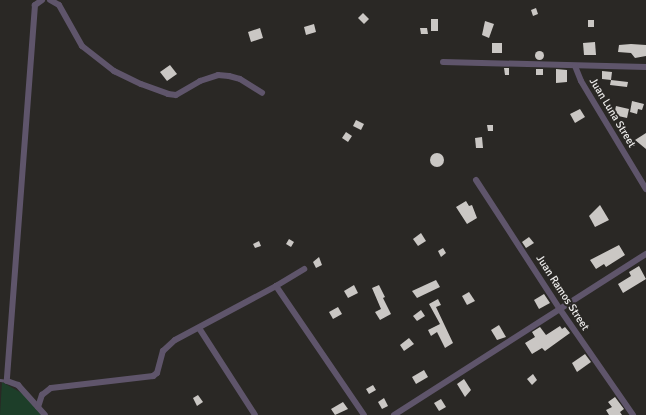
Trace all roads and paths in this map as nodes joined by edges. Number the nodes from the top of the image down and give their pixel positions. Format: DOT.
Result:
graph roads {
  1 [pos="42,0"];
  2 [pos="50,0"];
  3 [pos="443,62"];
  4 [pos="575,66"];
  5 [pos="646,67"];
  6 [pos="262,93"];
  7 [pos="476,180"];
  8 [pos="646,189"];
  9 [pos="646,254"];
  10 [pos="304,269"];
  11 [pos="276,286"];
  12 [pos="559,308"];
  13 [pos="199,328"];
  14 [pos="0,380"];
  15 [pos="7,381"];
  16 [pos="38,407"];
  17 [pos="45,415"];
  18 [pos="255,415"];
  19 [pos="364,415"];
  20 [pos="394,415"];
  21 [pos="633,415"];
  1 -- 15 [label="street"];
  2 -- 6 [label="street"];
  3 -- 4 [label="street"];
  4 -- 5 [label="street"];
  4 -- 8 [label="street, Juan Luna Street"];
  7 -- 12 [label="street, Juan Ramos Street"];
  9 -- 12 [label="street"];
  10 -- 11 [label="street"];
  11 -- 13 [label="street"];
  11 -- 19 [label="street"];
  12 -- 20 [label="street"];
  12 -- 21 [label="street, Juan Ramos Street"];
  13 -- 16 [label="street"];
  13 -- 18 [label="street"];
  14 -- 15 [label="lane"];
  15 -- 16 [label="street"];
  16 -- 17 [label="street"];
}
